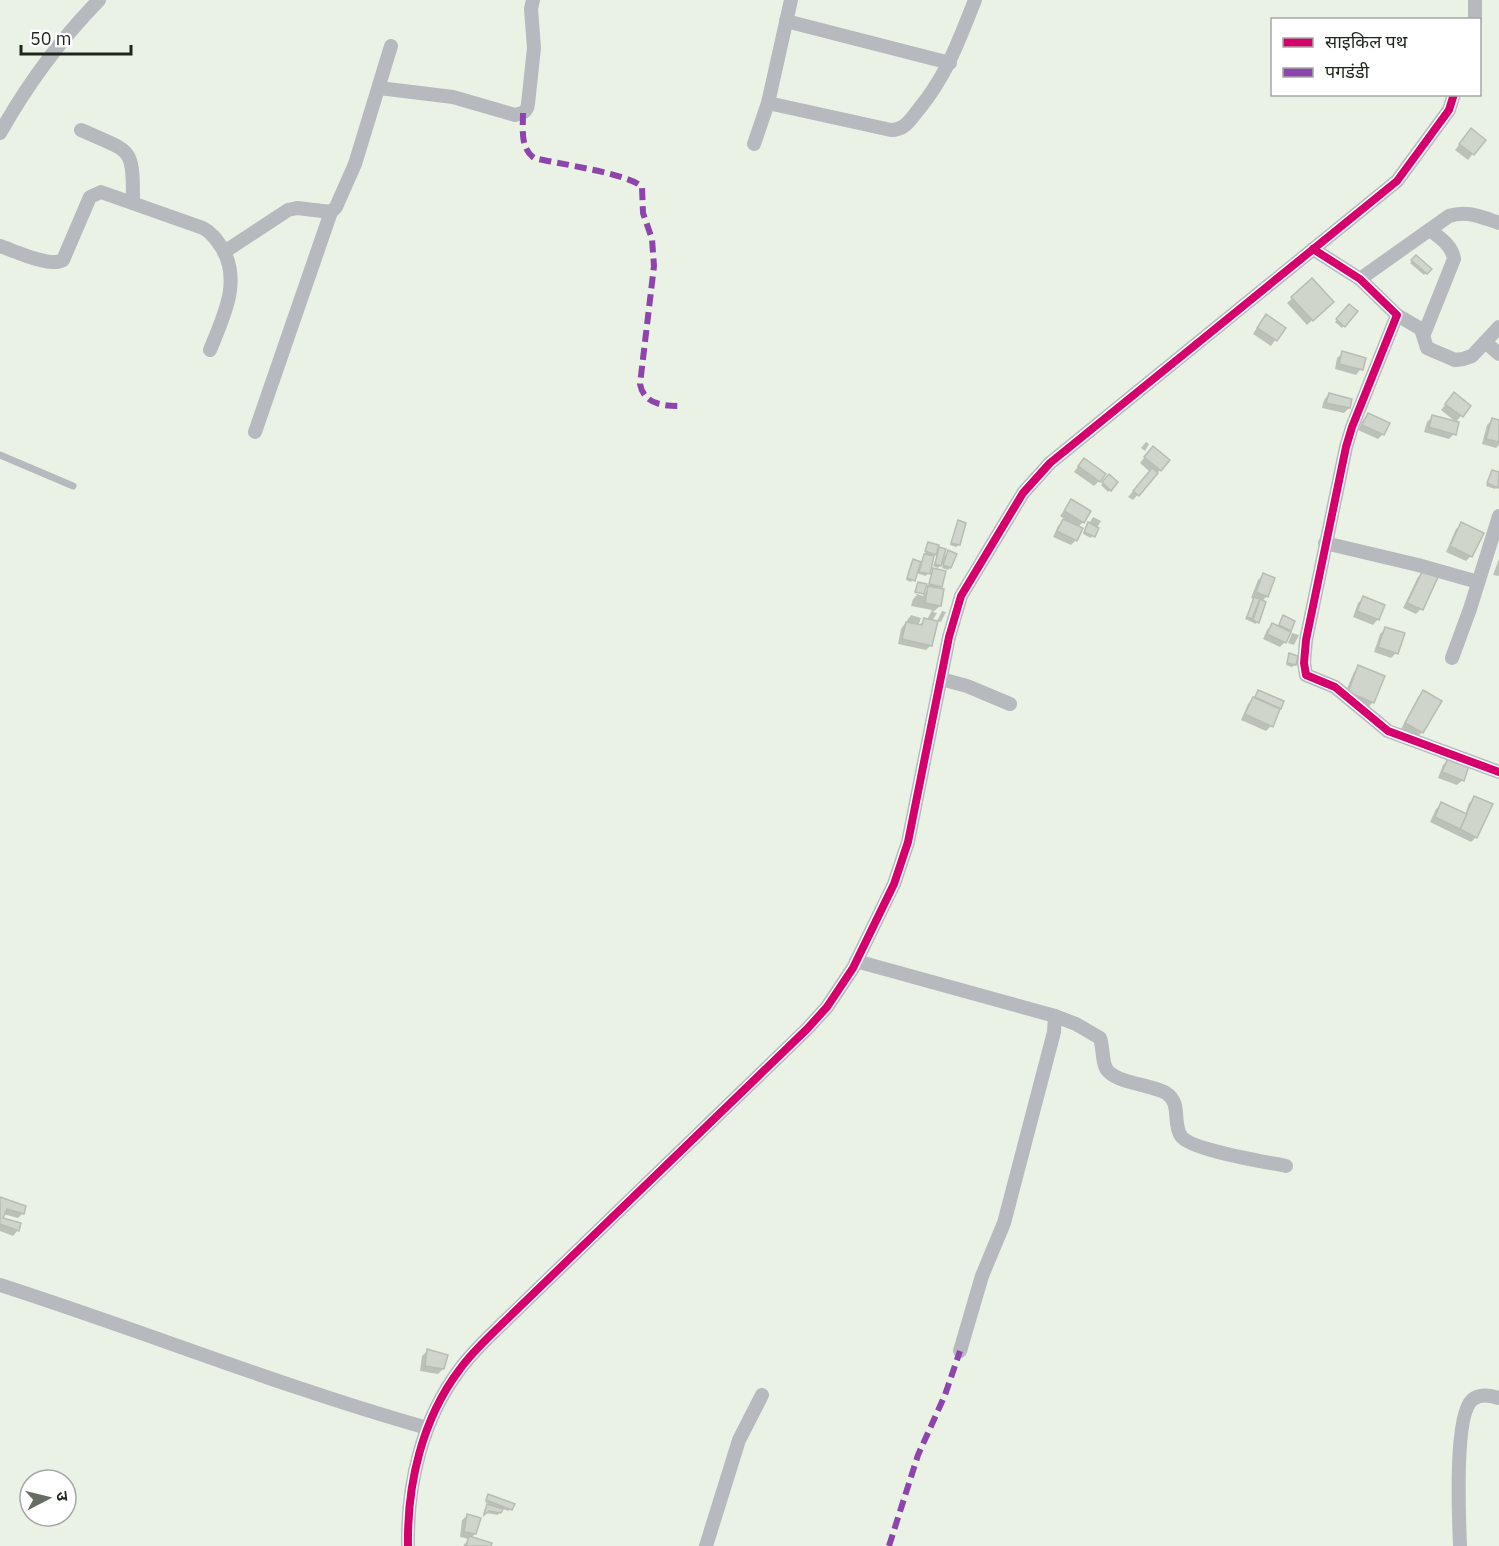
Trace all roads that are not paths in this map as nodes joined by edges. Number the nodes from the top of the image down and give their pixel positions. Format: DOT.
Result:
graph roads {
  1 [pos="99,0"];
  2 [pos="533,0"];
  3 [pos="791,0"];
  4 [pos="975,0"];
  5 [pos="1476,0"];
  6 [pos="1475,18"];
  7 [pos="786,21"];
  8 [pos="391,46"];
  9 [pos="950,63"];
  10 [pos="379,88"];
  11 [pos="1454,96"];
  12 [pos="768,103"];
  13 [pos="81,130"];
  14 [pos="0,133"];
  15 [pos="754,144"];
  16 [pos="133,203"];
  17 [pos="332,212"];
  18 [pos="1498,226"];
  19 [pos="1430,230"];
  20 [pos="0,246"];
  21 [pos="1313,249"];
  22 [pos="224,252"];
  23 [pos="1360,279"];
  24 [pos="1396,315"];
  25 [pos="1499,327"];
  26 [pos="1424,334"];
  27 [pos="1485,342"];
  28 [pos="210,350"];
  29 [pos="1499,354"];
  30 [pos="255,432"];
  31 [pos="0,455"];
  32 [pos="73,486"];
  33 [pos="1499,516"];
  34 [pos="1325,543"];
  35 [pos="1494,545"];
  36 [pos="1478,582"];
  37 [pos="1452,658"];
  38 [pos="940,679"];
  39 [pos="1010,704"];
  40 [pos="1499,772"];
  41 [pos="863,964"];
  42 [pos="1055,1016"];
  43 [pos="1286,1166"];
  44 [pos="0,1285"];
  45 [pos="960,1351"];
  46 [pos="762,1395"];
  47 [pos="1499,1398"];
  48 [pos="427,1428"];
  49 [pos="408,1546"];
  50 [pos="706,1546"];
  51 [pos="1460,1546"];
  1 -- 14 [label="street"];
  2 -- 10 [label="street"];
  3 -- 7 [label="street"];
  4 -- 9 [label="street"];
  5 -- 6 [label="street"];
  7 -- 9 [label="street"];
  7 -- 12 [label="street"];
  8 -- 10 [label="street"];
  9 -- 12 [label="street"];
  10 -- 17 [label="street"];
  11 -- 21 [label="street"];
  12 -- 15 [label="street"];
  13 -- 16 [label="street"];
  16 -- 20 [label="street"];
  16 -- 22 [label="street"];
  17 -- 22 [label="street"];
  17 -- 30 [label="street"];
  18 -- 19 [label="street"];
  19 -- 23 [label="street"];
  19 -- 26 [label="street"];
  21 -- 23 [label="street"];
  21 -- 38 [label="street"];
  22 -- 28 [label="street"];
  23 -- 24 [label="street"];
  24 -- 26 [label="street"];
  24 -- 34 [label="street"];
  25 -- 27 [label="street"];
  26 -- 27 [label="street"];
  27 -- 29 [label="street"];
  31 -- 32 [label="lane"];
  33 -- 35 [label="street"];
  34 -- 36 [label="street"];
  34 -- 40 [label="street"];
  35 -- 36 [label="street"];
  36 -- 37 [label="street"];
  38 -- 39 [label="street"];
  38 -- 41 [label="street"];
  41 -- 42 [label="street"];
  41 -- 48 [label="street"];
  42 -- 43 [label="street"];
  42 -- 45 [label="street"];
  44 -- 48 [label="street"];
  46 -- 50 [label="street"];
  47 -- 51 [label="street"];
  48 -- 49 [label="street"];
}
